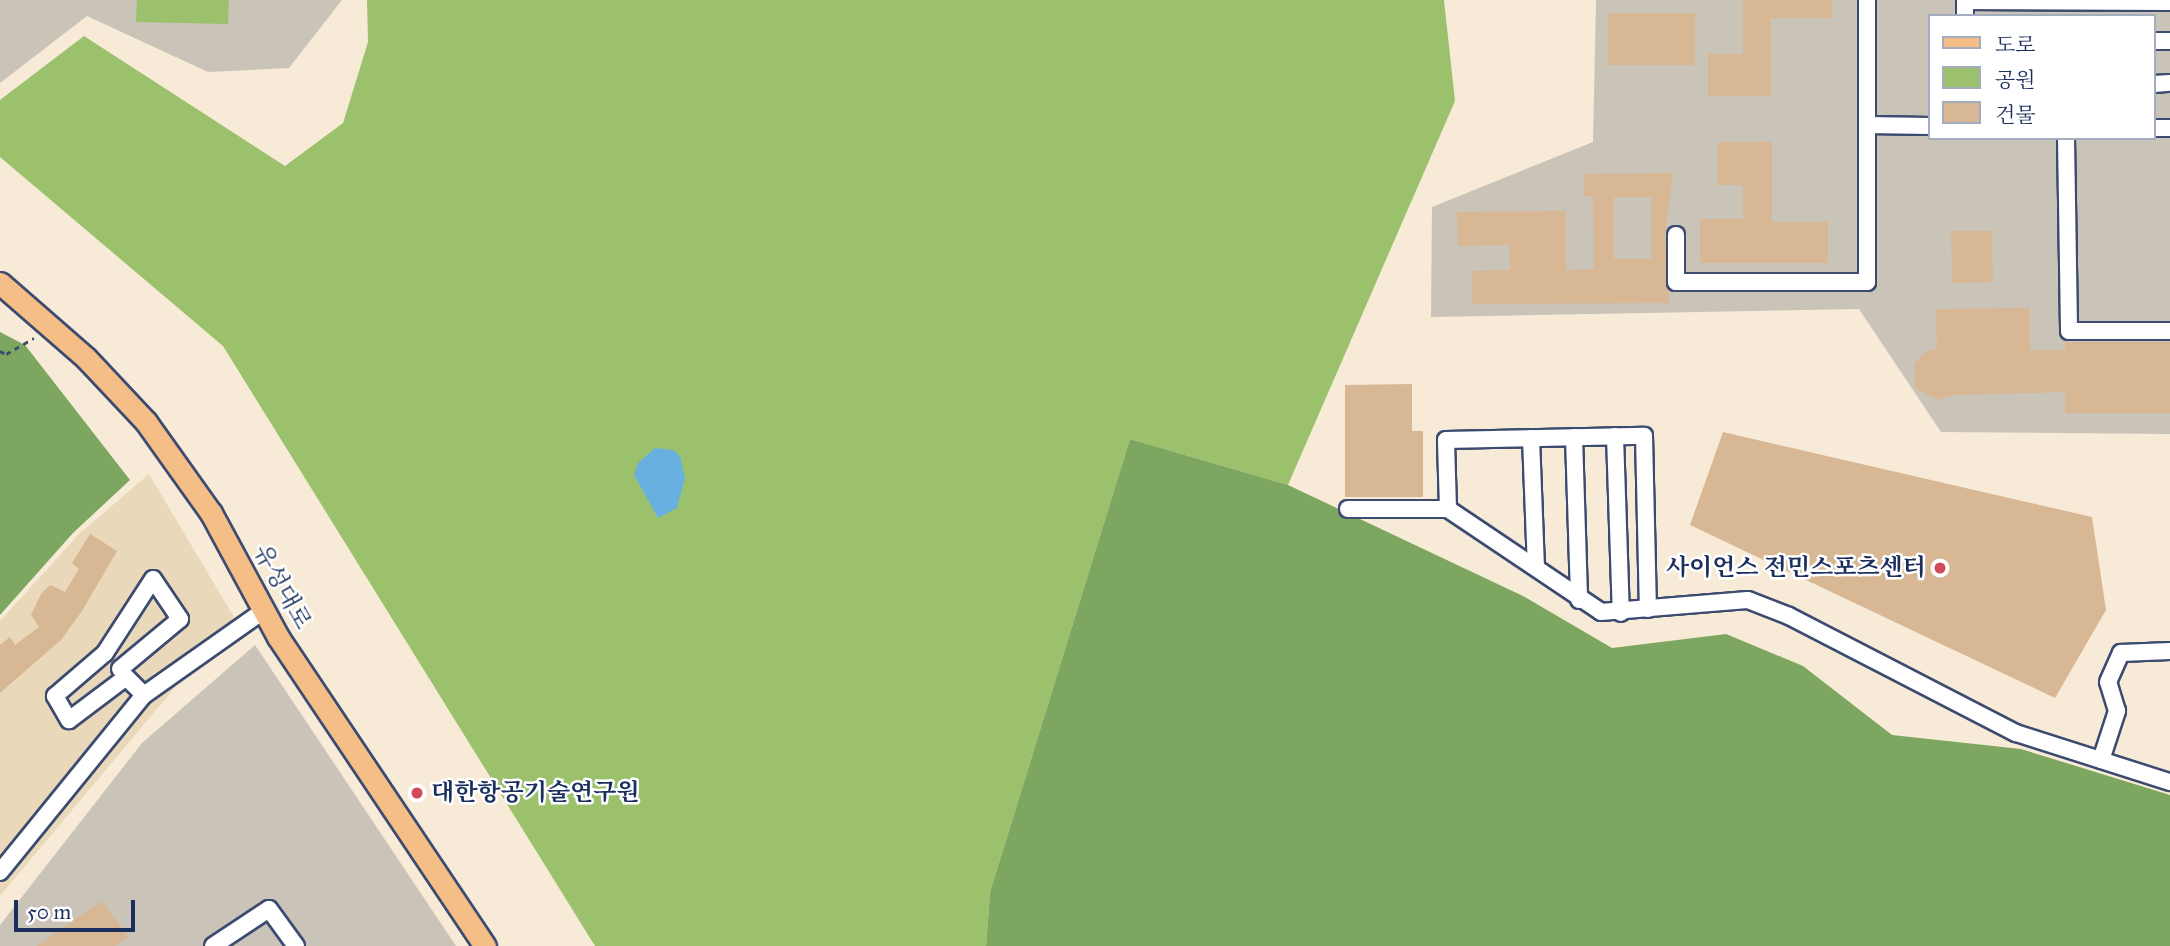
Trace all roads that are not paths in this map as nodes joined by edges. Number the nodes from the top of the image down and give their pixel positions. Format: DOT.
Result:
graph roads {
  1 [pos="1867,0"];
  2 [pos="2170,2"];
  3 [pos="2077,6"];
  4 [pos="2001,9"];
  5 [pos="2039,9"];
  6 [pos="2115,9"];
  7 [pos="1965,14"];
  8 [pos="1867,125"];
  9 [pos="1928,126"];
  10 [pos="2066,140"];
  11 [pos="1676,235"];
  12 [pos="0,283"];
  13 [pos="2170,331"];
  14 [pos="1615,436"];
  15 [pos="1574,437"];
  16 [pos="1531,438"];
  17 [pos="1348,509"];
  18 [pos="1448,509"];
  19 [pos="1536,566"];
  20 [pos="1580,600"];
  21 [pos="1648,609"];
  22 [pos="263,611"];
  23 [pos="1621,613"];
  24 [pos="2170,651"];
  25 [pos="105,653"];
  26 [pos="123,673"];
  27 [pos="144,695"];
  28 [pos="2101,760"];
  29 [pos="2170,782"];
  30 [pos="0,872"];
  31 [pos="213,946"];
  32 [pos="296,946"];
  33 [pos="485,946"];
  1 -- 8 [label="street"];
  2 -- 6 [label="street"];
  3 -- 5 [label="street"];
  3 -- 6 [label="street"];
  4 -- 5 [label="street"];
  4 -- 7 [label="street"];
  8 -- 9 [label="street"];
  8 -- 11 [label="street"];
  10 -- 13 [label="street"];
  12 -- 22 [label="main road, 유성대로"];
  14 -- 15 [label="street"];
  14 -- 21 [label="street"];
  14 -- 23 [label="street"];
  15 -- 16 [label="street"];
  15 -- 20 [label="street"];
  16 -- 18 [label="street"];
  16 -- 19 [label="street"];
  17 -- 18 [label="street"];
  18 -- 19 [label="street"];
  19 -- 20 [label="street"];
  20 -- 23 [label="street"];
  21 -- 23 [label="street"];
  21 -- 28 [label="street"];
  22 -- 27 [label="street"];
  22 -- 33 [label="main road, 유성대로"];
  24 -- 28 [label="street"];
  25 -- 26 [label="street"];
  25 -- 26 [label="street"];
  25 -- 26 [label="street"];
  26 -- 27 [label="street"];
  27 -- 30 [label="street"];
  28 -- 29 [label="street"];
  31 -- 32 [label="street"];
}
